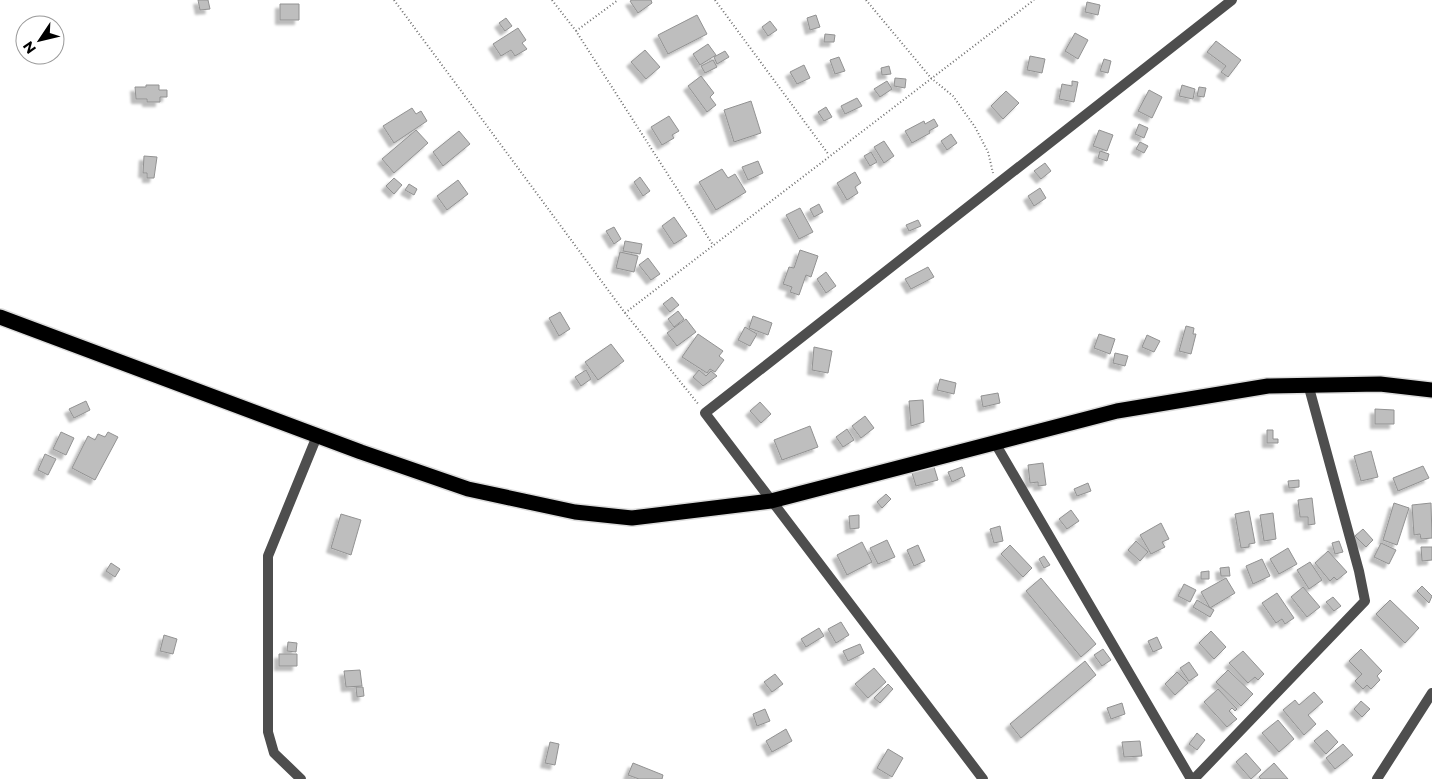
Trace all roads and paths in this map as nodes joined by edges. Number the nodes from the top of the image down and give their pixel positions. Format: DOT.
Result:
graph roads {
  1 [pos="394,0"];
  2 [pos="552,0"];
  3 [pos="618,0"];
  4 [pos="715,0"];
  5 [pos="866,0"];
  6 [pos="1033,0"];
  7 [pos="1232,0"];
  8 [pos="576,31"];
  9 [pos="931,78"];
  10 [pos="829,156"];
  11 [pos="990,189"];
  12 [pos="712,245"];
  13 [pos="625,313"];
  14 [pos="0,318"];
  15 [pos="1308,384"];
  16 [pos="1432,390"];
  17 [pos="705,412"];
  18 [pos="317,436"];
  19 [pos="995,443"];
  20 [pos="771,501"];
  21 [pos="1432,693"];
  22 [pos="301,779"];
  23 [pos="983,779"];
  24 [pos="1193,779"];
  25 [pos="1377,779"];
  1 -- 13 [label="path"];
  2 -- 8 [label="path"];
  3 -- 8 [label="path"];
  4 -- 10 [label="path"];
  5 -- 9 [label="path"];
  6 -- 9 [label="path"];
  7 -- 11 [label="street"];
  8 -- 12 [label="path"];
  9 -- 10 [label="path"];
  9 -- 11 [label="path"];
  10 -- 12 [label="path"];
  11 -- 17 [label="street"];
  12 -- 13 [label="path"];
  13 -- 17 [label="path"];
  14 -- 18 [label="highway"];
  15 -- 16 [label="highway"];
  15 -- 19 [label="highway"];
  15 -- 24 [label="street"];
  17 -- 20 [label="street"];
  18 -- 20 [label="highway"];
  18 -- 22 [label="street"];
  19 -- 20 [label="highway"];
  19 -- 24 [label="street"];
  20 -- 23 [label="street"];
  21 -- 25 [label="street"];
}
